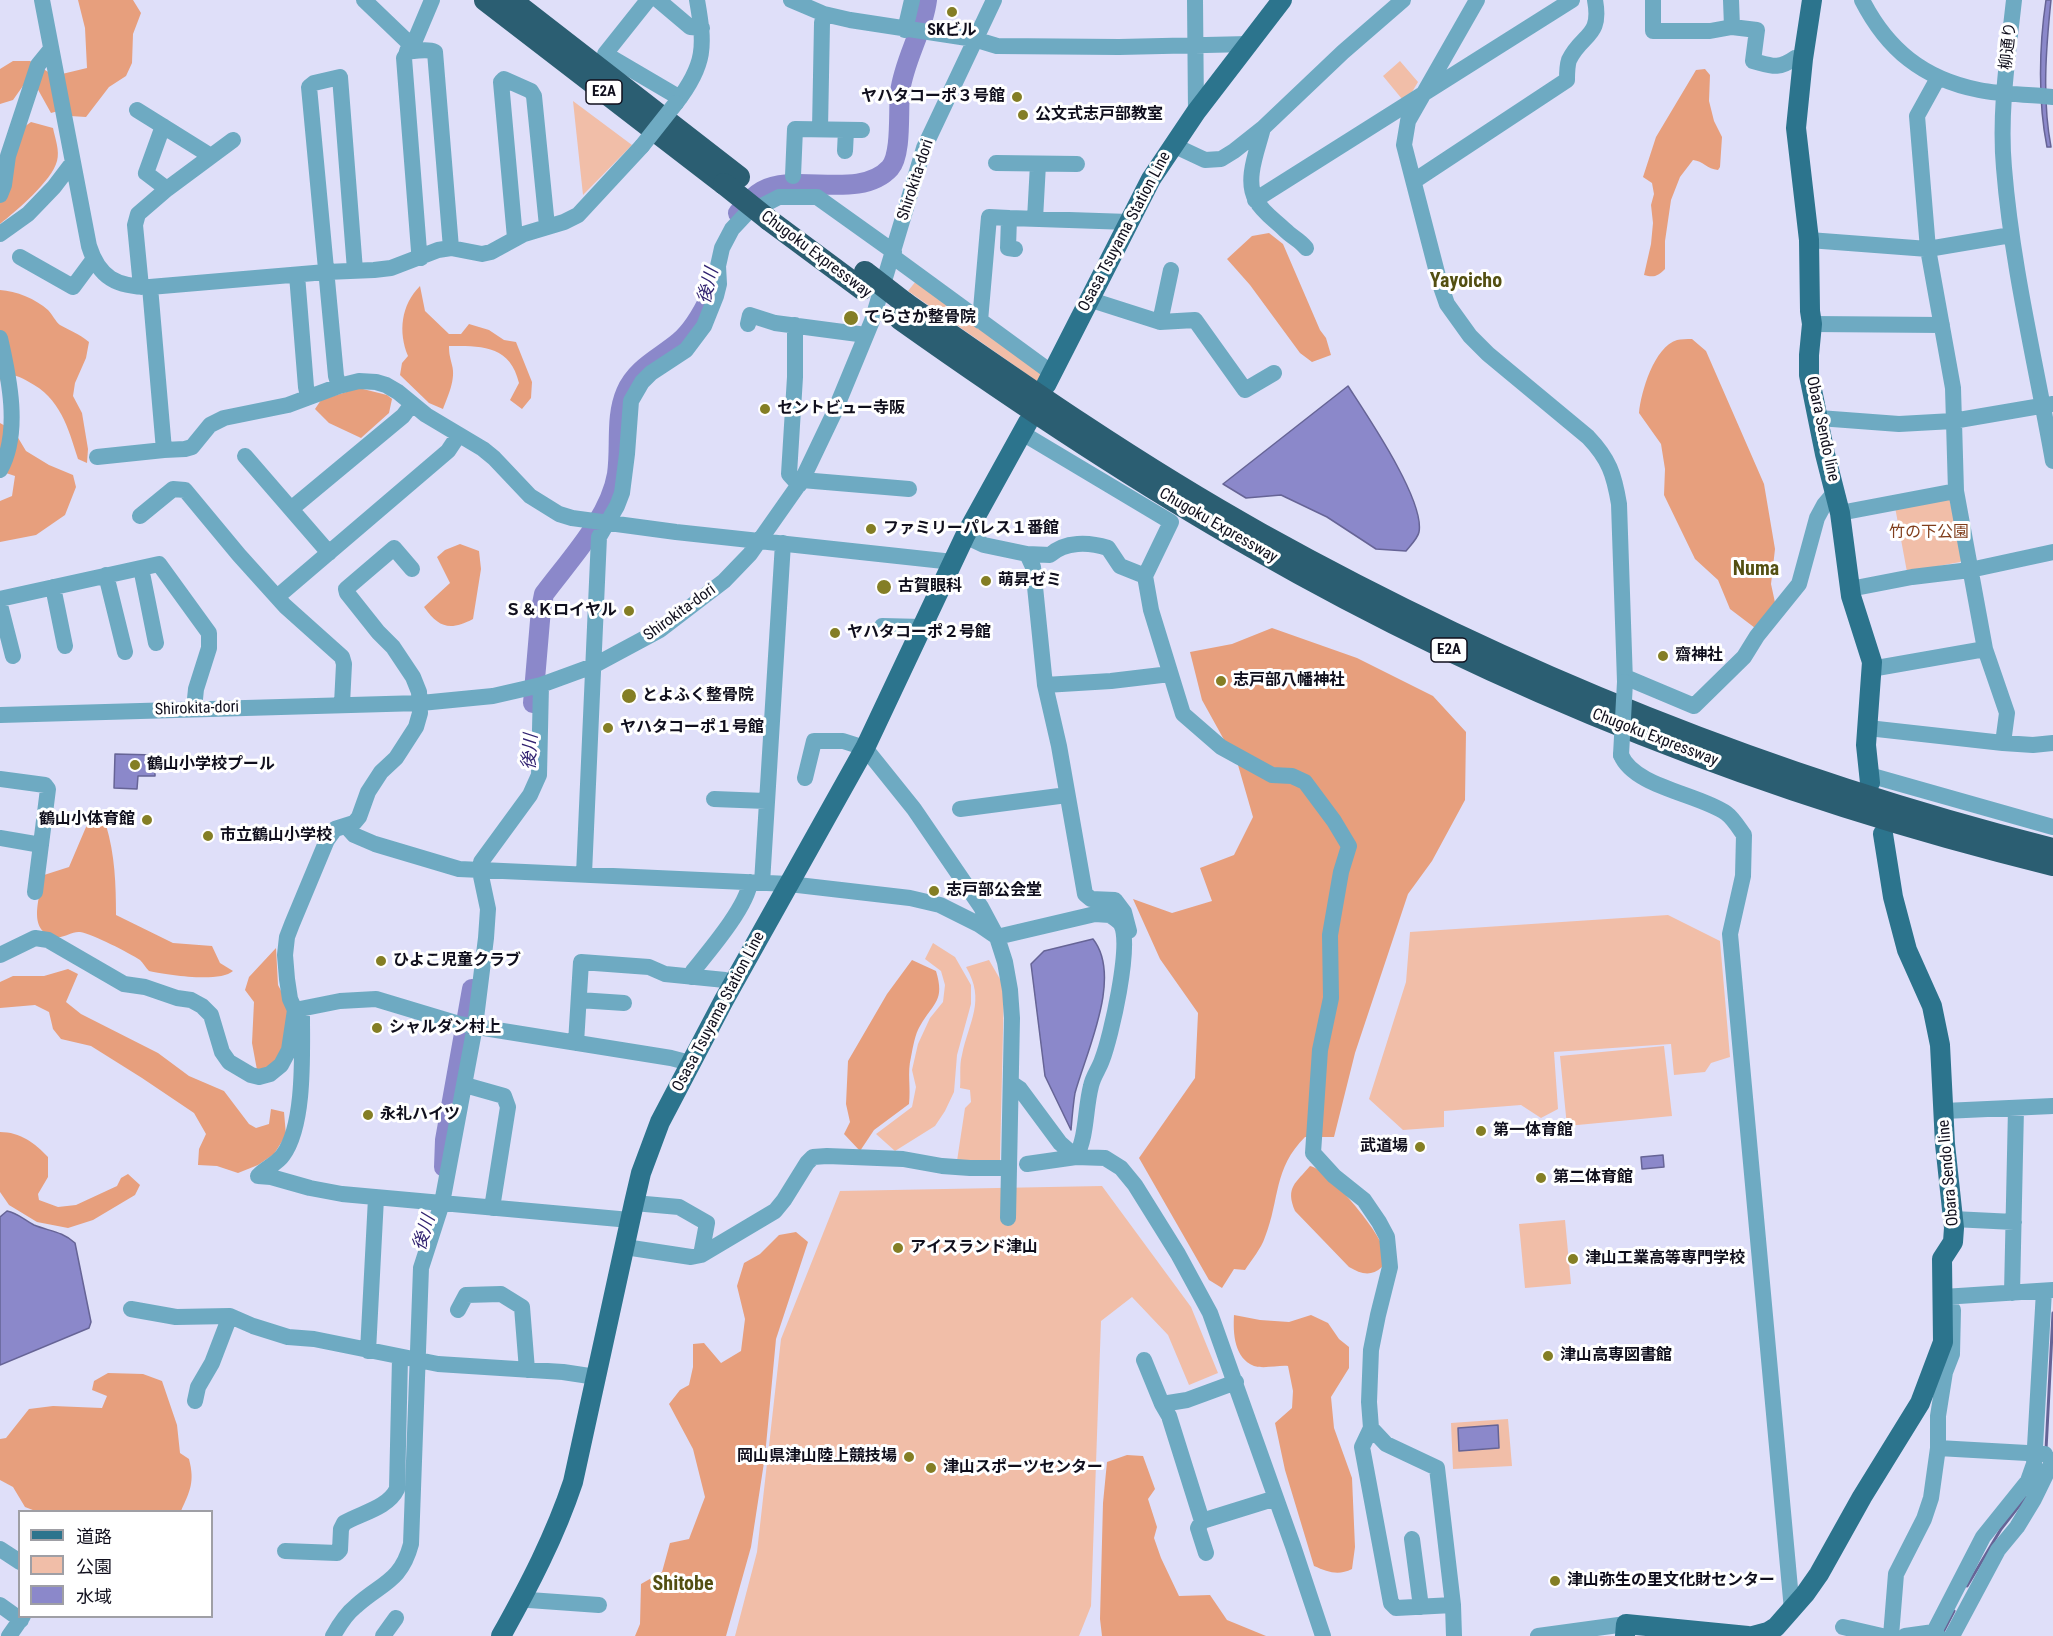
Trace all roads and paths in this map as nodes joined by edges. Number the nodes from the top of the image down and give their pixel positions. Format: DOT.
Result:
graph roads {
  1 [pos="42,0"];
  2 [pos="364,0"];
  3 [pos="432,0"];
  4 [pos="484,0"];
  5 [pos="511,0"];
  6 [pos="648,0"];
  7 [pos="658,0"];
  8 [pos="697,0"];
  9 [pos="791,0"];
  10 [pos="912,0"];
  11 [pos="994,0"];
  12 [pos="1196,0"];
  13 [pos="1282,0"];
  14 [pos="1402,0"];
  15 [pos="1477,0"];
  16 [pos="1572,0"];
  17 [pos="1595,0"];
  18 [pos="1653,0"];
  19 [pos="1731,0"];
  20 [pos="1812,0"];
  21 [pos="1862,0"];
  22 [pos="2014,0"];
  23 [pos="824,14"];
  24 [pos="1732,27"];
  25 [pos="702,28"];
  26 [pos="909,30"];
  27 [pos="974,39"];
  28 [pos="1196,44"];
  29 [pos="1249,44"];
  30 [pos="409,48"];
  31 [pos="51,50"];
  32 [pos="1803,59"];
  33 [pos="1938,78"];
  34 [pos="2004,93"];
  35 [pos="1422,95"];
  36 [pos="2053,97"];
  37 [pos="678,100"];
  38 [pos="137,110"];
  39 [pos="1196,112"];
  40 [pos="163,126"];
  41 [pos="1263,128"];
  42 [pos="820,129"];
  43 [pos="233,140"];
  44 [pos="1173,145"];
  45 [pos="845,151"];
  46 [pos="210,157"];
  47 [pos="73,162"];
  48 [pos="996,163"];
  49 [pos="1038,164"];
  50 [pos="1077,164"];
  51 [pos="793,176"];
  52 [pos="731,181"];
  53 [pos="1414,181"];
  54 [pos="168,189"];
  55 [pos="0,195"];
  56 [pos="1255,200"];
  57 [pos="1009,218"];
  58 [pos="1035,219"];
  59 [pos="1129,222"];
  60 [pos="547,226"];
  61 [pos="0,234"];
  62 [pos="2011,235"];
  63 [pos="515,238"];
  64 [pos="1809,240"];
  65 [pos="451,248"];
  66 [pos="1015,249"];
  67 [pos="1306,249"];
  68 [pos="1928,249"];
  69 [pos="893,254"];
  70 [pos="20,256"];
  71 [pos="421,258"];
  72 [pos="93,261"];
  73 [pos="355,270"];
  74 [pos="1171,270"];
  75 [pos="326,272"];
  76 [pos="297,274"];
  77 [pos="145,287"];
  78 [pos="1088,299"];
  79 [pos="903,311"];
  80 [pos="980,321"];
  81 [pos="1160,322"];
  82 [pos="748,324"];
  83 [pos="1812,324"];
  84 [pos="795,325"];
  85 [pos="1942,325"];
  86 [pos="866,335"];
  87 [pos="0,338"];
  88 [pos="1274,373"];
  89 [pos="1049,379"];
  90 [pos="339,386"];
  91 [pos="308,396"];
  92 [pos="412,404"];
  93 [pos="2048,405"];
  94 [pos="1819,418"];
  95 [pos="1953,421"];
  96 [pos="1025,427"];
  97 [pos="458,436"];
  98 [pos="164,450"];
  99 [pos="245,456"];
  100 [pos="98,457"];
  101 [pos="2053,461"];
  102 [pos="0,470"];
  103 [pos="801,483"];
  104 [pos="909,489"];
  105 [pos="1956,491"];
  106 [pos="1835,492"];
  107 [pos="291,509"];
  108 [pos="1840,513"];
  109 [pos="140,516"];
  110 [pos="600,522"];
  111 [pos="965,536"];
  112 [pos="761,540"];
  113 [pos="783,543"];
  114 [pos="2053,552"];
  115 [pos="329,554"];
  116 [pos="1027,554"];
  117 [pos="953,562"];
  118 [pos="141,568"];
  119 [pos="412,569"];
  120 [pos="1970,570"];
  121 [pos="106,575"];
  122 [pos="1145,576"];
  123 [pos="53,587"];
  124 [pos="1850,589"];
  125 [pos="277,597"];
  126 [pos="0,599"];
  127 [pos="0,605"];
  128 [pos="882,626"];
  129 [pos="923,627"];
  130 [pos="156,643"];
  131 [pos="65,646"];
  132 [pos="1985,649"];
  133 [pos="125,652"];
  134 [pos="13,656"];
  135 [pos="593,666"];
  136 [pos="1871,669"];
  137 [pos="1170,674"];
  138 [pos="1625,680"];
  139 [pos="541,685"];
  140 [pos="1045,685"];
  141 [pos="421,703"];
  142 [pos="342,704"];
  143 [pos="194,709"];
  144 [pos="0,716"];
  145 [pos="1868,728"];
  146 [pos="2003,743"];
  147 [pos="2053,743"];
  148 [pos="865,748"];
  149 [pos="805,778"];
  150 [pos="0,779"];
  151 [pos="1870,779"];
  152 [pos="1068,795"];
  153 [pos="714,799"];
  154 [pos="766,801"];
  155 [pos="960,809"];
  156 [pos="346,826"];
  157 [pos="2053,827"];
  158 [pos="1882,834"];
  159 [pos="0,838"];
  160 [pos="41,845"];
  161 [pos="2053,849"];
  162 [pos="2053,865"];
  163 [pos="476,870"];
  164 [pos="584,874"];
  165 [pos="756,882"];
  166 [pos="789,884"];
  167 [pos="34,892"];
  168 [pos="997,937"];
  169 [pos="1124,949"];
  170 [pos="0,955"];
  171 [pos="691,977"];
  172 [pos="734,983"];
  173 [pos="579,1000"];
  174 [pos="624,1004"];
  175 [pos="298,1010"];
  176 [pos="468,1025"];
  177 [pos="576,1043"];
  178 [pos="690,1064"];
  179 [pos="1011,1083"];
  180 [pos="465,1085"];
  181 [pos="2053,1106"];
  182 [pos="2016,1108"];
  183 [pos="1944,1111"];
  184 [pos="1076,1158"];
  185 [pos="1027,1164"];
  186 [pos="1000,1168"];
  187 [pos="376,1198"];
  188 [pos="436,1203"];
  189 [pos="492,1208"];
  190 [pos="632,1212"];
  191 [pos="1008,1218"];
  192 [pos="1953,1219"];
  193 [pos="2014,1222"];
  194 [pos="625,1246"];
  195 [pos="701,1255"];
  196 [pos="2049,1290"];
  197 [pos="2012,1293"];
  198 [pos="1943,1298"];
  199 [pos="131,1309"];
  200 [pos="458,1310"];
  201 [pos="230,1316"];
  202 [pos="368,1351"];
  203 [pos="410,1359"];
  204 [pos="1144,1360"];
  205 [pos="527,1370"];
  206 [pos="596,1377"];
  207 [pos="1236,1382"];
  208 [pos="195,1401"];
  209 [pos="1162,1404"];
  210 [pos="1371,1428"];
  211 [pos="1938,1448"];
  212 [pos="2036,1453"];
  213 [pos="2053,1454"];
  214 [pos="2053,1460"];
  215 [pos="1276,1498"];
  216 [pos="1202,1521"];
  217 [pos="1412,1539"];
  218 [pos="0,1549"];
  219 [pos="285,1551"];
  220 [pos="1206,1553"];
  221 [pos="18,1561"];
  222 [pos="523,1598"];
  223 [pos="0,1605"];
  224 [pos="599,1605"];
  225 [pos="1454,1605"];
  226 [pos="1421,1607"];
  227 [pos="1792,1610"];
  228 [pos="18,1616"];
  229 [pos="22,1618"];
  230 [pos="396,1618"];
  231 [pos="512,1627"];
  232 [pos="1843,1628"];
  233 [pos="1625,1630"];
  234 [pos="1936,1634"];
  235 [pos="9,1636"];
  236 [pos="333,1636"];
  237 [pos="383,1636"];
  238 [pos="501,1636"];
  239 [pos="1323,1636"];
  240 [pos="1454,1636"];
  241 [pos="1538,1636"];
  242 [pos="1748,1636"];
  243 [pos="1753,1636"];
  244 [pos="1882,1636"];
  245 [pos="1891,1636"];
  246 [pos="1905,1636"];
  247 [pos="1952,1636"];
  1 -- 31 [label="street"];
  2 -- 30 [label="street"];
  3 -- 30 [label="street"];
  4 -- 52 [label="highway, Chugoku Expressway / E2A"];
  5 -- 52 [label="highway, Chugoku Expressway / E2A"];
  6 -- 37 [label="street"];
  7 -- 25 [label="street"];
  8 -- 25 [label="street"];
  9 -- 23 [label="street"];
  10 -- 26 [label="street"];
  11 -- 27 [label="street, Shirokita-dori"];
  12 -- 28 [label="street"];
  13 -- 29 [label="main road, Osasa Tsuyama Station Line"];
  14 -- 41 [label="street"];
  15 -- 35 [label="street"];
  16 -- 35 [label="street"];
  17 -- 53 [label="street"];
  18 -- 24 [label="street"];
  19 -- 24 [label="street"];
  20 -- 32 [label="main road, Obara Sendo line"];
  21 -- 33 [label="street"];
  22 -- 34 [label="street, 柳通り"];
  23 -- 26 [label="street"];
  23 -- 42 [label="street"];
  24 -- 32 [label="street"];
  25 -- 37 [label="street"];
  26 -- 27 [label="street"];
  27 -- 28 [label="street"];
  27 -- 69 [label="street, Shirokita-dori"];
  28 -- 29 [label="street"];
  28 -- 39 [label="street"];
  29 -- 39 [label="main road, Osasa Tsuyama Station Line"];
  30 -- 65 [label="street"];
  30 -- 71 [label="street"];
  31 -- 47 [label="street"];
  31 -- 55 [label="street"];
  32 -- 64 [label="main road, Obara Sendo line"];
  33 -- 34 [label="street"];
  33 -- 68 [label="street"];
  34 -- 36 [label="street"];
  34 -- 62 [label="street, 柳通り"];
  35 -- 53 [label="street"];
  35 -- 56 [label="street"];
  37 -- 60 [label="street, bridge"];
  38 -- 40 [label="street"];
  39 -- 44 [label="main road, Osasa Tsuyama Station Line"];
  40 -- 46 [label="street"];
  40 -- 54 [label="street"];
  41 -- 44 [label="street"];
  41 -- 56 [label="street"];
  42 -- 45 [label="street"];
  42 -- 51 [label="street"];
  43 -- 46 [label="street"];
  44 -- 59 [label="main road, Osasa Tsuyama Station Line"];
  46 -- 54 [label="street"];
  47 -- 61 [label="street"];
  47 -- 72 [label="street"];
  48 -- 49 [label="street"];
  49 -- 50 [label="street"];
  49 -- 58 [label="street"];
  52 -- 79 [label="highway, Chugoku Expressway / E2A, bridge"];
  53 -- 138 [label="street"];
  54 -- 77 [label="street"];
  56 -- 67 [label="street"];
  57 -- 58 [label="street"];
  57 -- 66 [label="street"];
  57 -- 80 [label="street"];
  58 -- 59 [label="street"];
  59 -- 78 [label="main road, Osasa Tsuyama Station Line"];
  60 -- 63 [label="street"];
  60 -- 63 [label="street"];
  62 -- 68 [label="street"];
  62 -- 93 [label="street, 柳通り"];
  63 -- 65 [label="street"];
  64 -- 68 [label="street"];
  64 -- 83 [label="main road, Obara Sendo line"];
  65 -- 71 [label="street"];
  68 -- 85 [label="street"];
  69 -- 80 [label="street"];
  69 -- 86 [label="street, Shirokita-dori"];
  69 -- 110 [label="street"];
  70 -- 72 [label="street"];
  71 -- 73 [label="street"];
  72 -- 77 [label="street"];
  73 -- 75 [label="street"];
  73 -- 75 [label="street"];
  74 -- 81 [label="street"];
  75 -- 76 [label="street"];
  75 -- 90 [label="street"];
  76 -- 77 [label="street"];
  76 -- 91 [label="street"];
  77 -- 98 [label="street"];
  78 -- 81 [label="street"];
  78 -- 89 [label="main road, Osasa Tsuyama Station Line"];
  79 -- 161 [label="highway, Chugoku Expressway / E2A"];
  79 -- 162 [label="highway, Chugoku Expressway / E2A"];
  80 -- 89 [label="street"];
  81 -- 88 [label="street"];
  82 -- 84 [label="street"];
  83 -- 85 [label="street"];
  83 -- 94 [label="main road, Obara Sendo line"];
  84 -- 86 [label="street"];
  84 -- 103 [label="street"];
  85 -- 95 [label="street"];
  86 -- 103 [label="street, Shirokita-dori"];
  87 -- 102 [label="street"];
  90 -- 91 [label="street"];
  90 -- 92 [label="street"];
  91 -- 98 [label="street"];
  92 -- 97 [label="street"];
  92 -- 107 [label="street"];
  93 -- 95 [label="street"];
  93 -- 101 [label="street, 柳通り"];
  94 -- 95 [label="street"];
  94 -- 106 [label="main road, Obara Sendo line"];
  95 -- 105 [label="street"];
  96 -- 111 [label="main road, Osasa Tsuyama Station Line"];
  96 -- 122 [label="street"];
  97 -- 110 [label="street"];
  97 -- 115 [label="street"];
  98 -- 100 [label="street"];
  99 -- 107 [label="street"];
  103 -- 104 [label="street"];
  103 -- 112 [label="street, Shirokita-dori"];
  105 -- 108 [label="street"];
  105 -- 120 [label="street"];
  106 -- 108 [label="main road, Obara Sendo line"];
  106 -- 138 [label="street"];
  107 -- 115 [label="street"];
  108 -- 124 [label="main road, Obara Sendo line"];
  109 -- 125 [label="street"];
  110 -- 112 [label="street"];
  110 -- 135 [label="street"];
  111 -- 116 [label="street"];
  111 -- 117 [label="main road, Osasa Tsuyama Station Line"];
  112 -- 113 [label="street"];
  112 -- 135 [label="street, Shirokita-dori"];
  113 -- 117 [label="street"];
  113 -- 154 [label="street"];
  114 -- 120 [label="street"];
  115 -- 125 [label="street"];
  116 -- 122 [label="street"];
  116 -- 140 [label="street"];
  117 -- 129 [label="main road, Osasa Tsuyama Station Line"];
  118 -- 121 [label="street"];
  118 -- 130 [label="street"];
  118 -- 143 [label="street"];
  119 -- 141 [label="street"];
  120 -- 124 [label="street"];
  120 -- 132 [label="street"];
  121 -- 123 [label="street"];
  121 -- 133 [label="street"];
  122 -- 137 [label="street"];
  123 -- 126 [label="street"];
  123 -- 131 [label="street"];
  124 -- 136 [label="main road, Obara Sendo line"];
  125 -- 142 [label="street"];
  127 -- 134 [label="street"];
  128 -- 129 [label="street"];
  129 -- 148 [label="main road, Osasa Tsuyama Station Line"];
  132 -- 136 [label="street"];
  132 -- 146 [label="street"];
  135 -- 139 [label="street, Shirokita-dori"];
  135 -- 164 [label="street"];
  136 -- 145 [label="main road, Obara Sendo line"];
  137 -- 140 [label="street"];
  137 -- 210 [label="street"];
  138 -- 227 [label="street, bridge"];
  139 -- 141 [label="street, Shirokita-dori"];
  139 -- 163 [label="street"];
  140 -- 152 [label="street"];
  141 -- 142 [label="street, Shirokita-dori"];
  141 -- 156 [label="street"];
  142 -- 143 [label="street, Shirokita-dori"];
  143 -- 144 [label="street, Shirokita-dori"];
  145 -- 146 [label="street"];
  145 -- 151 [label="main road, Obara Sendo line"];
  146 -- 147 [label="street"];
  148 -- 149 [label="street"];
  148 -- 166 [label="main road, Osasa Tsuyama Station Line"];
  148 -- 168 [label="street"];
  150 -- 160 [label="street"];
  151 -- 157 [label="street"];
  152 -- 155 [label="street"];
  152 -- 169 [label="street"];
  153 -- 154 [label="street"];
  154 -- 165 [label="street"];
  156 -- 163 [label="street"];
  156 -- 175 [label="street"];
  158 -- 183 [label="main road, Obara Sendo line"];
  159 -- 160 [label="street"];
  160 -- 167 [label="street"];
  163 -- 164 [label="street"];
  163 -- 176 [label="street"];
  164 -- 165 [label="street"];
  165 -- 166 [label="street"];
  165 -- 171 [label="street"];
  166 -- 168 [label="street"];
  166 -- 172 [label="main road, Osasa Tsuyama Station Line"];
  168 -- 169 [label="street"];
  168 -- 179 [label="street"];
  169 -- 184 [label="street"];
  170 -- 175 [label="street"];
  171 -- 172 [label="street"];
  171 -- 173 [label="street"];
  172 -- 178 [label="main road, Osasa Tsuyama Station Line"];
  173 -- 174 [label="street"];
  173 -- 177 [label="street"];
  175 -- 176 [label="street"];
  175 -- 187 [label="street"];
  176 -- 177 [label="street"];
  176 -- 180 [label="street"];
  177 -- 178 [label="street"];
  178 -- 190 [label="main road, Osasa Tsuyama Station Line"];
  179 -- 184 [label="street"];
  179 -- 191 [label="street"];
  180 -- 188 [label="street"];
  180 -- 189 [label="street"];
  181 -- 182 [label="street"];
  182 -- 183 [label="street"];
  182 -- 193 [label="street"];
  183 -- 192 [label="main road, Obara Sendo line"];
  184 -- 185 [label="street"];
  184 -- 207 [label="street"];
  186 -- 195 [label="street"];
  187 -- 188 [label="street"];
  187 -- 202 [label="street"];
  188 -- 189 [label="street"];
  188 -- 203 [label="street"];
  189 -- 190 [label="street"];
  190 -- 194 [label="main road, Osasa Tsuyama Station Line"];
  190 -- 195 [label="street"];
  192 -- 193 [label="street"];
  192 -- 198 [label="main road, Obara Sendo line"];
  193 -- 197 [label="street"];
  194 -- 195 [label="street"];
  194 -- 206 [label="main road, Osasa Tsuyama Station Line"];
  196 -- 197 [label="street"];
  196 -- 212 [label="street"];
  197 -- 198 [label="street"];
  198 -- 211 [label="street"];
  198 -- 227 [label="main road, Obara Sendo line"];
  199 -- 201 [label="street"];
  200 -- 205 [label="street"];
  201 -- 202 [label="street"];
  201 -- 208 [label="street"];
  202 -- 203 [label="street"];
  203 -- 205 [label="street"];
  203 -- 219 [label="street"];
  203 -- 236 [label="street"];
  204 -- 209 [label="street"];
  205 -- 206 [label="street"];
  206 -- 222 [label="main road, Osasa Tsuyama Station Line"];
  207 -- 209 [label="street"];
  207 -- 215 [label="street"];
  209 -- 216 [label="street"];
  210 -- 225 [label="street"];
  210 -- 226 [label="street"];
  211 -- 212 [label="street"];
  211 -- 245 [label="street"];
  212 -- 213 [label="street"];
  212 -- 234 [label="street"];
  214 -- 247 [label="street"];
  215 -- 216 [label="street"];
  215 -- 239 [label="street"];
  216 -- 220 [label="street"];
  217 -- 226 [label="street"];
  218 -- 221 [label="street"];
  222 -- 224 [label="street"];
  222 -- 231 [label="main road, Osasa Tsuyama Station Line"];
  223 -- 228 [label="street"];
  225 -- 226 [label="street"];
  225 -- 240 [label="street"];
  227 -- 243 [label="main road, Obara Sendo line"];
  229 -- 235 [label="street"];
  230 -- 237 [label="street"];
  231 -- 238 [label="main road, Osasa Tsuyama Station Line"];
  232 -- 244 [label="street"];
  233 -- 241 [label="street"];
  233 -- 242 [label="main road"];
  234 -- 246 [label="street"];
}
